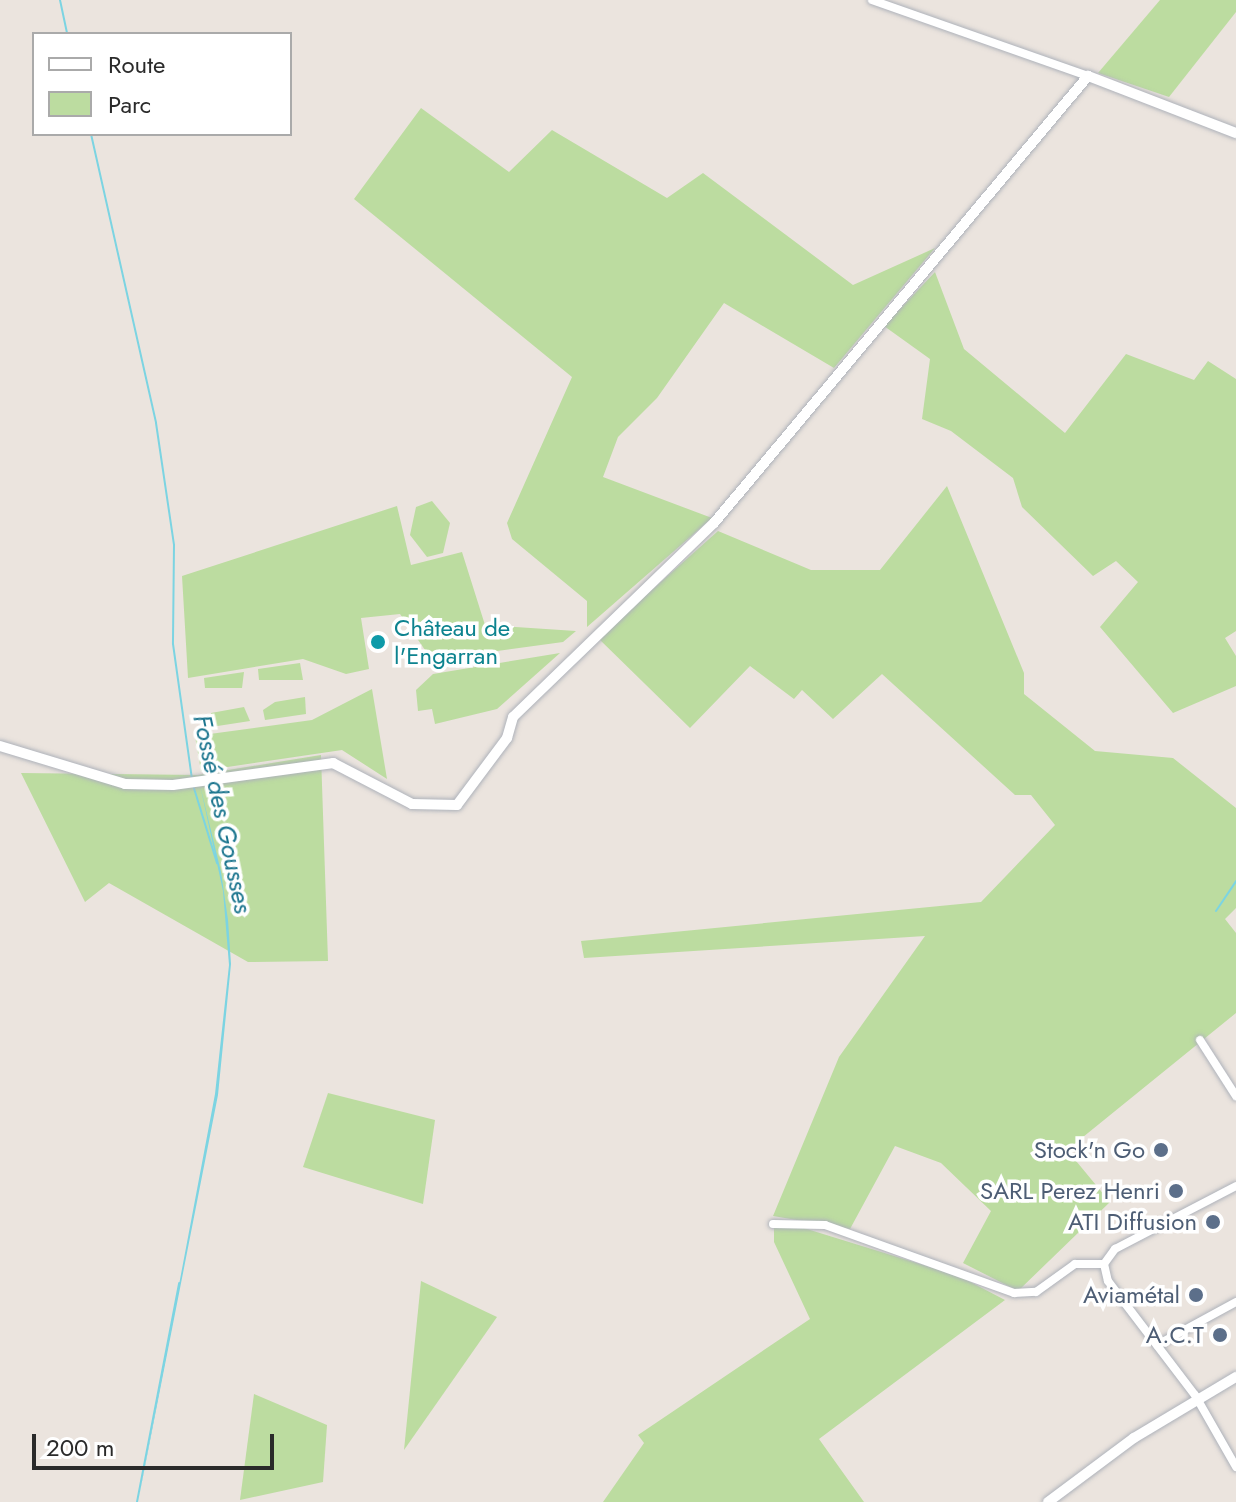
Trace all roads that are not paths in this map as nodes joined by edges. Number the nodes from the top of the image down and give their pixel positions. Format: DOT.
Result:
graph roads {
  1 [pos="872,0"];
  2 [pos="1088,76"];
  3 [pos="1236,133"];
  4 [pos="0,746"];
  5 [pos="1200,1040"];
  6 [pos="1236,1096"];
  7 [pos="1236,1186"];
  8 [pos="773,1224"];
  9 [pos="1104,1264"];
  10 [pos="1236,1302"];
  11 [pos="1157,1345"];
  12 [pos="1236,1377"];
  13 [pos="1197,1399"];
  14 [pos="1236,1467"];
  15 [pos="1048,1502"];
  1 -- 2 [label="street"];
  2 -- 3 [label="street"];
  2 -- 4 [label="street"];
  5 -- 6 [label="street"];
  7 -- 9 [label="street"];
  8 -- 9 [label="street"];
  9 -- 11 [label="street"];
  10 -- 11 [label="street"];
  11 -- 13 [label="street"];
  12 -- 13 [label="street"];
  13 -- 14 [label="street"];
  13 -- 15 [label="street"];
}
